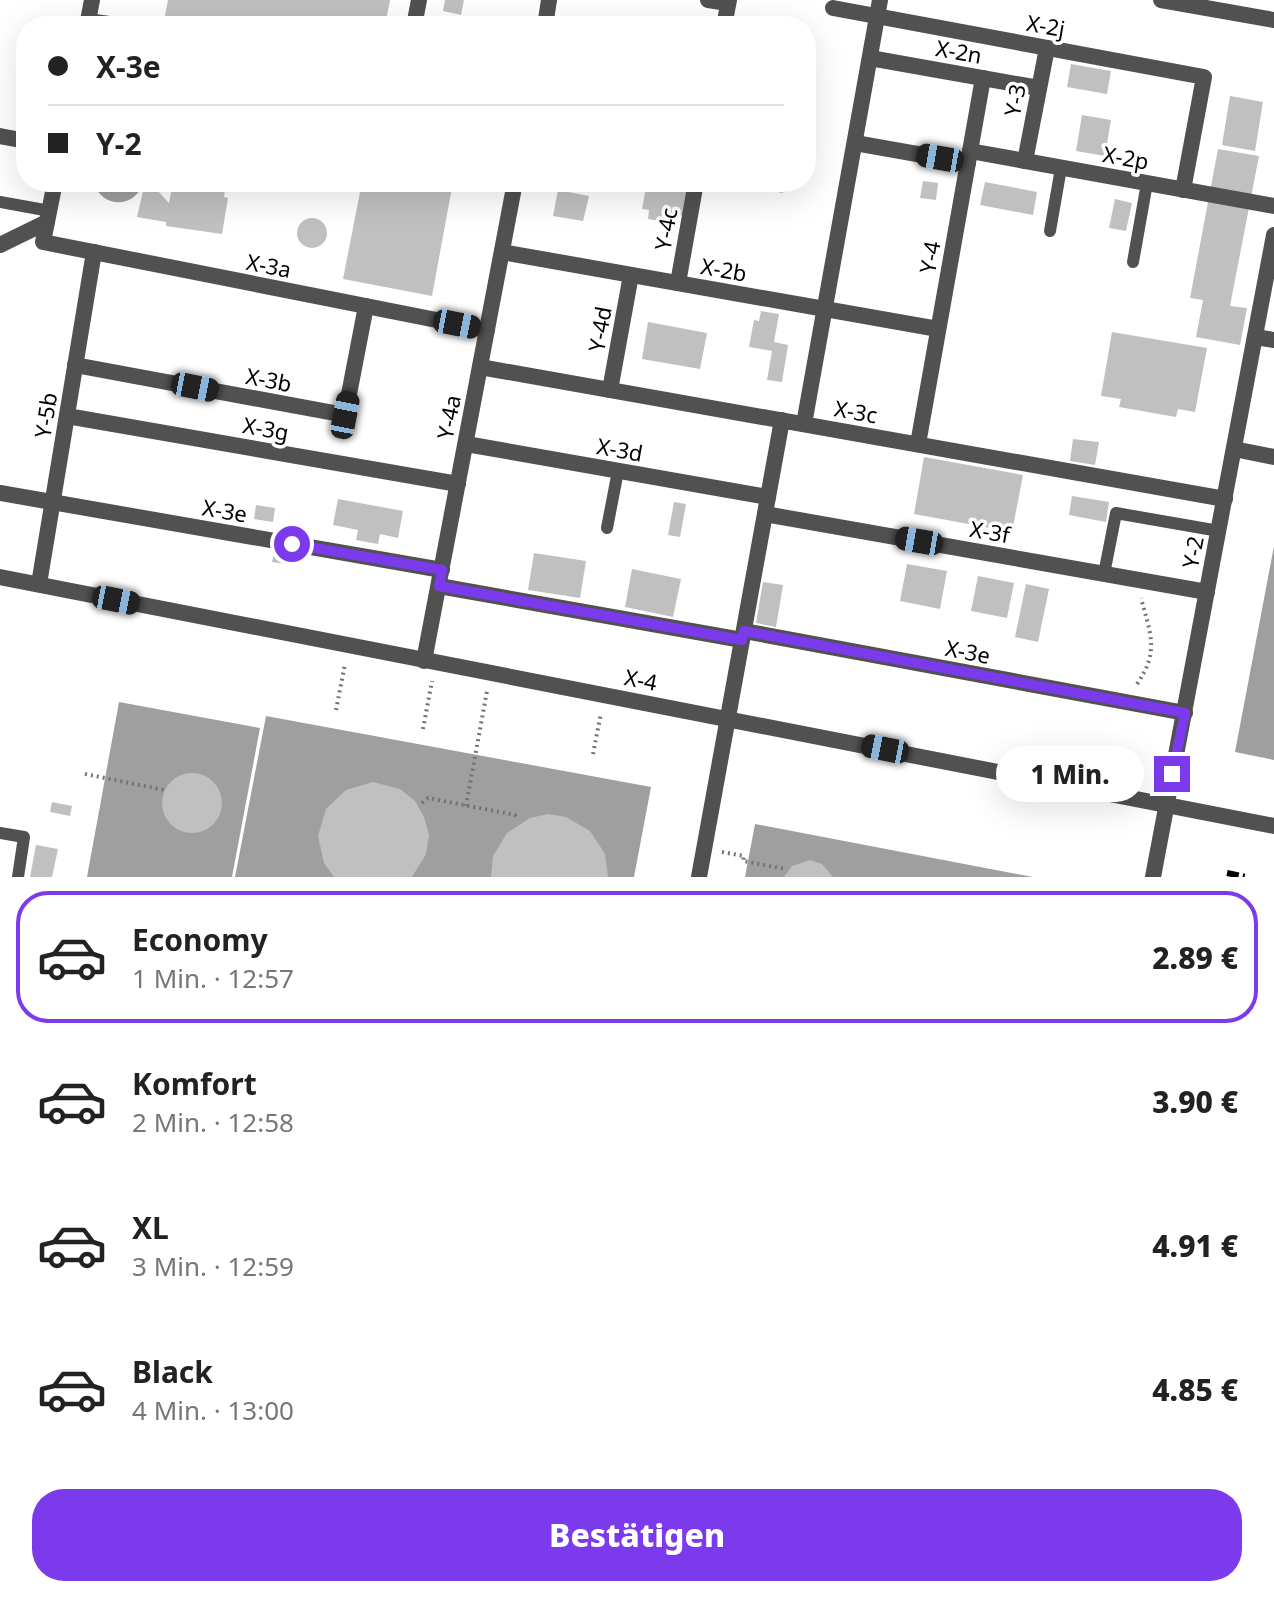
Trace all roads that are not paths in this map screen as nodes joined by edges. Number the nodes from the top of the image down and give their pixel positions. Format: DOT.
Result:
graph roads {
  1 [pos="708,0"];
  2 [pos="1161,0"];
  3 [pos="729,2"];
  4 [pos="1236,6"];
  5 [pos="833,8"];
  6 [pos="879,8"];
  7 [pos="1274,20"];
  8 [pos="1047,48"];
  9 [pos="870,58"];
  10 [pos="983,78"];
  11 [pos="1039,88"];
  12 [pos="855,143"];
  13 [pos="969,157"];
  14 [pos="1025,161"];
  15 [pos="1061,168"];
  16 [pos="1147,183"];
  17 [pos="1183,190"];
  18 [pos="53,192"];
  19 [pos="513,192"];
  20 [pos="694,192"];
  21 [pos="0,202"];
  22 [pos="1274,206"];
  23 [pos="48,216"];
  24 [pos="1050,231"];
  25 [pos="1274,235"];
  26 [pos="0,245"];
  27 [pos="94,252"];
  28 [pos="502,252"];
  29 [pos="1133,262"];
  30 [pos="631,275"];
  31 [pos="678,283"];
  32 [pos="366,306"];
  33 [pos="825,309"];
  34 [pos="938,329"];
  35 [pos="487,330"];
  36 [pos="1255,337"];
  37 [pos="1274,340"];
  38 [pos="75,365"];
  39 [pos="480,367"];
  40 [pos="610,390"];
  41 [pos="67,416"];
  42 [pos="782,420"];
  43 [pos="804,424"];
  44 [pos="466,444"];
  45 [pos="918,444"];
  46 [pos="1234,449"];
  47 [pos="1274,457"];
  48 [pos="618,471"];
  49 [pos="458,484"];
  50 [pos="0,493"];
  51 [pos="1225,499"];
  52 [pos="53,502"];
  53 [pos="766,505"];
  54 [pos="607,528"];
  55 [pos="1219,531"];
  56 [pos="1104,574"];
  57 [pos="0,577"];
  58 [pos="440,578"];
  59 [pos="39,584"];
  60 [pos="1207,592"];
  61 [pos="743,636"];
  62 [pos="430,662"];
  63 [pos="1185,713"];
  64 [pos="728,718"];
  65 [pos="1166,805"];
  66 [pos="1274,826"];
  67 [pos="0,833"];
  68 [pos="18,877"];
  69 [pos="699,877"];
  70 [pos="1153,877"];
  1 -- 3 [label="street"];
  2 -- 4 [label="street"];
  4 -- 7 [label="street"];
  5 -- 6 [label="street, X-2j"];
  6 -- 8 [label="street, X-2j"];
  6 -- 9 [label="street"];
  8 -- 11 [label="street, Y-3"];
  8 -- 17 [label="street, X-2j"];
  9 -- 10 [label="street, X-2n"];
  9 -- 12 [label="street"];
  10 -- 11 [label="street, X-2n"];
  10 -- 13 [label="street, Y-4"];
  11 -- 14 [label="street, Y-3"];
  12 -- 13 [label="street, X-2p"];
  12 -- 33 [label="street"];
  13 -- 14 [label="street, X-2p"];
  13 -- 34 [label="street, Y-4"];
  14 -- 15 [label="street, X-2p"];
  15 -- 16 [label="street, X-2p"];
  15 -- 24 [label="lane"];
  16 -- 17 [label="street, X-2p"];
  16 -- 29 [label="lane"];
  17 -- 22 [label="street, X-2p"];
  18 -- 23 [label="street"];
  19 -- 28 [label="street, Y-4a"];
  20 -- 31 [label="street, Y-4c"];
  21 -- 23 [label="lane"];
  23 -- 26 [label="street"];
  23 -- 27 [label="street, X-3a"];
  25 -- 36 [label="street, Y-2"];
  27 -- 32 [label="street, X-3a"];
  27 -- 38 [label="street, Y-5b"];
  28 -- 30 [label="street, X-2b"];
  28 -- 35 [label="street, Y-4a"];
  30 -- 31 [label="street, X-2b"];
  30 -- 40 [label="street, Y-4d"];
  31 -- 33 [label="street, X-2b"];
  32 -- 35 [label="street, X-3a"];
  32 -- 38 [label="street, X-3b"];
  33 -- 34 [label="street, X-2b"];
  33 -- 43 [label="street"];
  34 -- 45 [label="street, Y-4"];
  35 -- 39 [label="street, Y-4a"];
  36 -- 37 [label="street"];
  36 -- 46 [label="street, Y-2"];
  38 -- 41 [label="street, Y-5b"];
  39 -- 40 [label="street, X-3c"];
  39 -- 44 [label="street, Y-4a"];
  40 -- 42 [label="street, X-3c"];
  41 -- 49 [label="street, X-3g"];
  41 -- 52 [label="street, Y-5b"];
  42 -- 43 [label="street, X-3c"];
  42 -- 53 [label="street"];
  43 -- 45 [label="street, X-3c"];
  44 -- 48 [label="street, X-3d"];
  44 -- 49 [label="street, Y-4a"];
  45 -- 51 [label="street, X-3c"];
  46 -- 47 [label="street"];
  46 -- 51 [label="street, Y-2"];
  48 -- 53 [label="street, X-3d"];
  48 -- 54 [label="lane"];
  49 -- 58 [label="street, Y-4a"];
  50 -- 52 [label="street, X-3e"];
  51 -- 55 [label="street, Y-2"];
  52 -- 58 [label="street, X-3e"];
  52 -- 59 [label="street, Y-5b"];
  53 -- 56 [label="street, X-3f"];
  53 -- 61 [label="street"];
  55 -- 56 [label="lane"];
  55 -- 60 [label="street, Y-2"];
  56 -- 60 [label="street, X-3f"];
  57 -- 59 [label="street, X-4"];
  58 -- 61 [label="street, X-3e"];
  58 -- 62 [label="street, Y-4a"];
  59 -- 62 [label="street, X-4"];
  60 -- 63 [label="street, Y-2"];
  61 -- 63 [label="street, X-3e"];
  61 -- 64 [label="street"];
  62 -- 64 [label="street, X-4"];
  63 -- 65 [label="street, Y-2"];
  64 -- 65 [label="street, X-4"];
  64 -- 69 [label="street"];
  65 -- 66 [label="street, X-4"];
  65 -- 70 [label="street, Y-2"];
  67 -- 68 [label="lane"];
}
